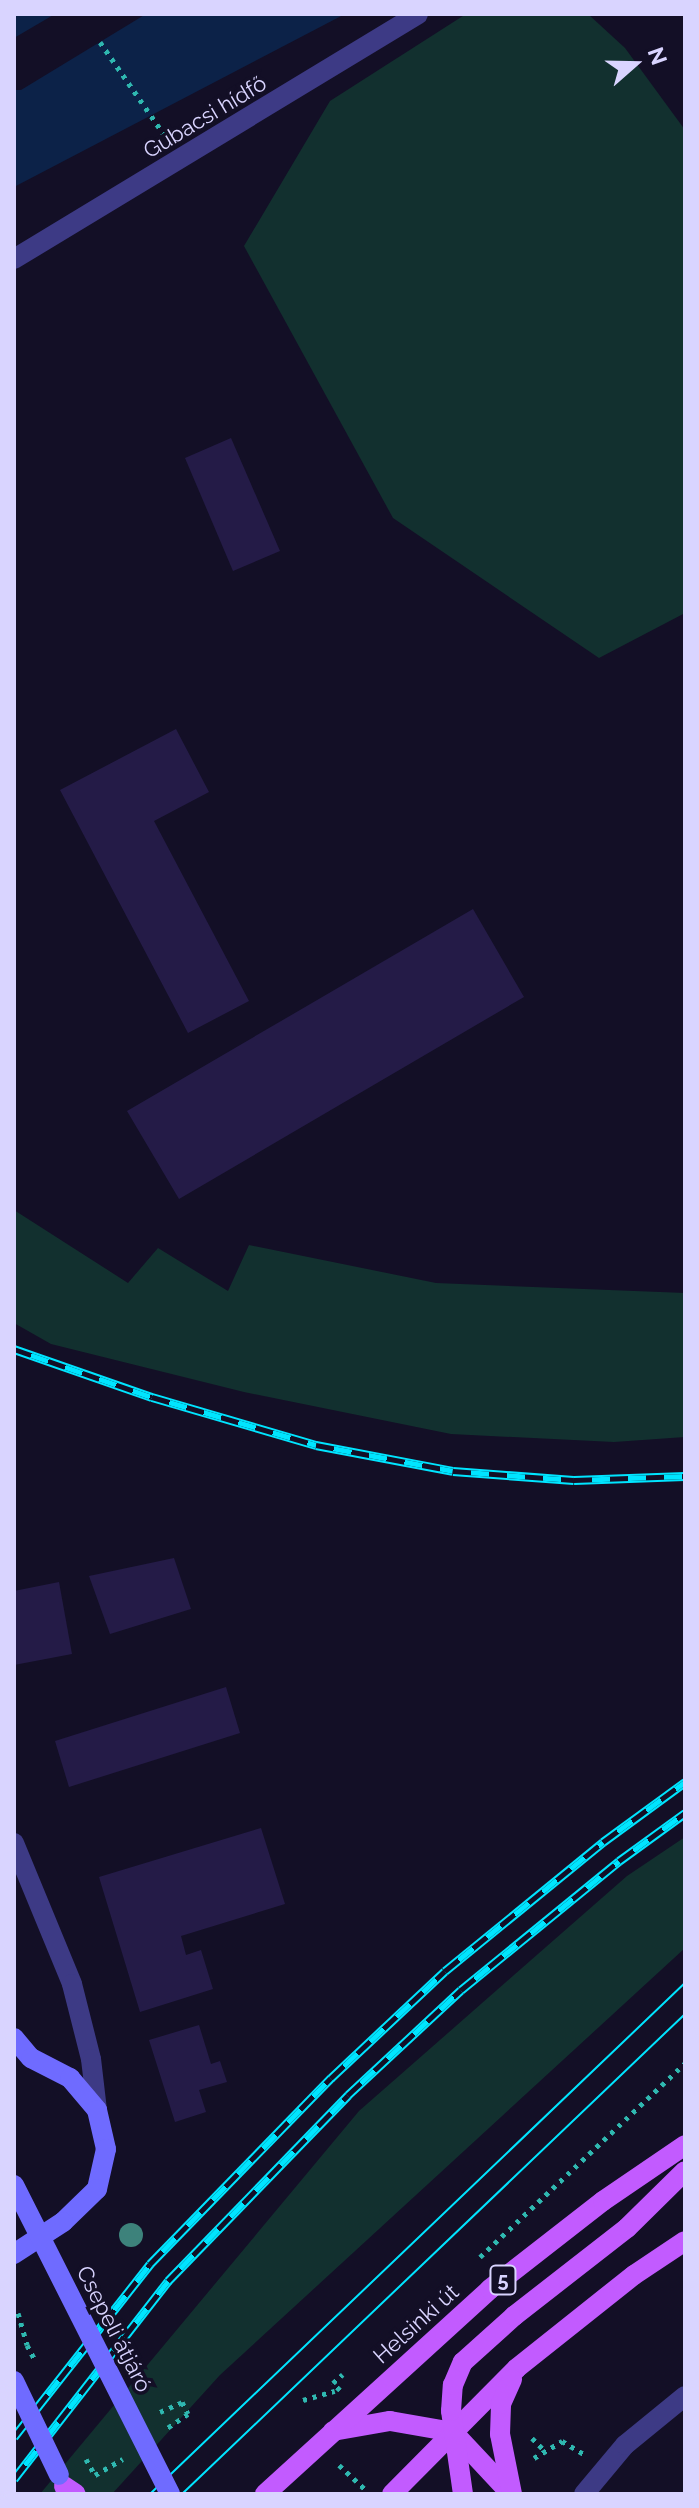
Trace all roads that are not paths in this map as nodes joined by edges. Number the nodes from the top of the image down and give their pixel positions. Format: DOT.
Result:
graph roads {
  1 [pos="418,14"];
  2 [pos="14,259"];
  3 [pos="14,1843"];
  4 [pos="14,2038"];
  5 [pos="97,2110"];
  6 [pos="685,2145"];
  7 [pos="685,2171"];
  8 [pos="14,2185"];
  9 [pos="685,2241"];
  10 [pos="14,2254"];
  11 [pos="517,2368"];
  12 [pos="14,2381"];
  13 [pos="685,2396"];
  14 [pos="333,2431"];
  15 [pos="453,2432"];
  16 [pos="70,2491"];
  17 [pos="170,2494"];
  18 [pos="265,2494"];
  19 [pos="392,2494"];
  20 [pos="463,2494"];
  21 [pos="512,2494"];
  22 [pos="584,2494"];
  1 -- 2 [label="lane, Gubacsi hídfő"];
  3 -- 5 [label="lane"];
  4 -- 5 [label="main road"];
  5 -- 10 [label="main road"];
  6 -- 14 [label="main road, Helsinki út / 5"];
  7 -- 15 [label="main road"];
  8 -- 17 [label="main road, Csepeli átjáró, bridge"];
  9 -- 11 [label="main road"];
  11 -- 15 [label="main road"];
  11 -- 21 [label="main road"];
  12 -- 16 [label="main road, bridge"];
  13 -- 22 [label="lane"];
  14 -- 15 [label="main road"];
  14 -- 18 [label="main road, Helsinki út / 5"];
  15 -- 19 [label="main road"];
  15 -- 20 [label="main road"];
  15 -- 21 [label="main road"];
}
